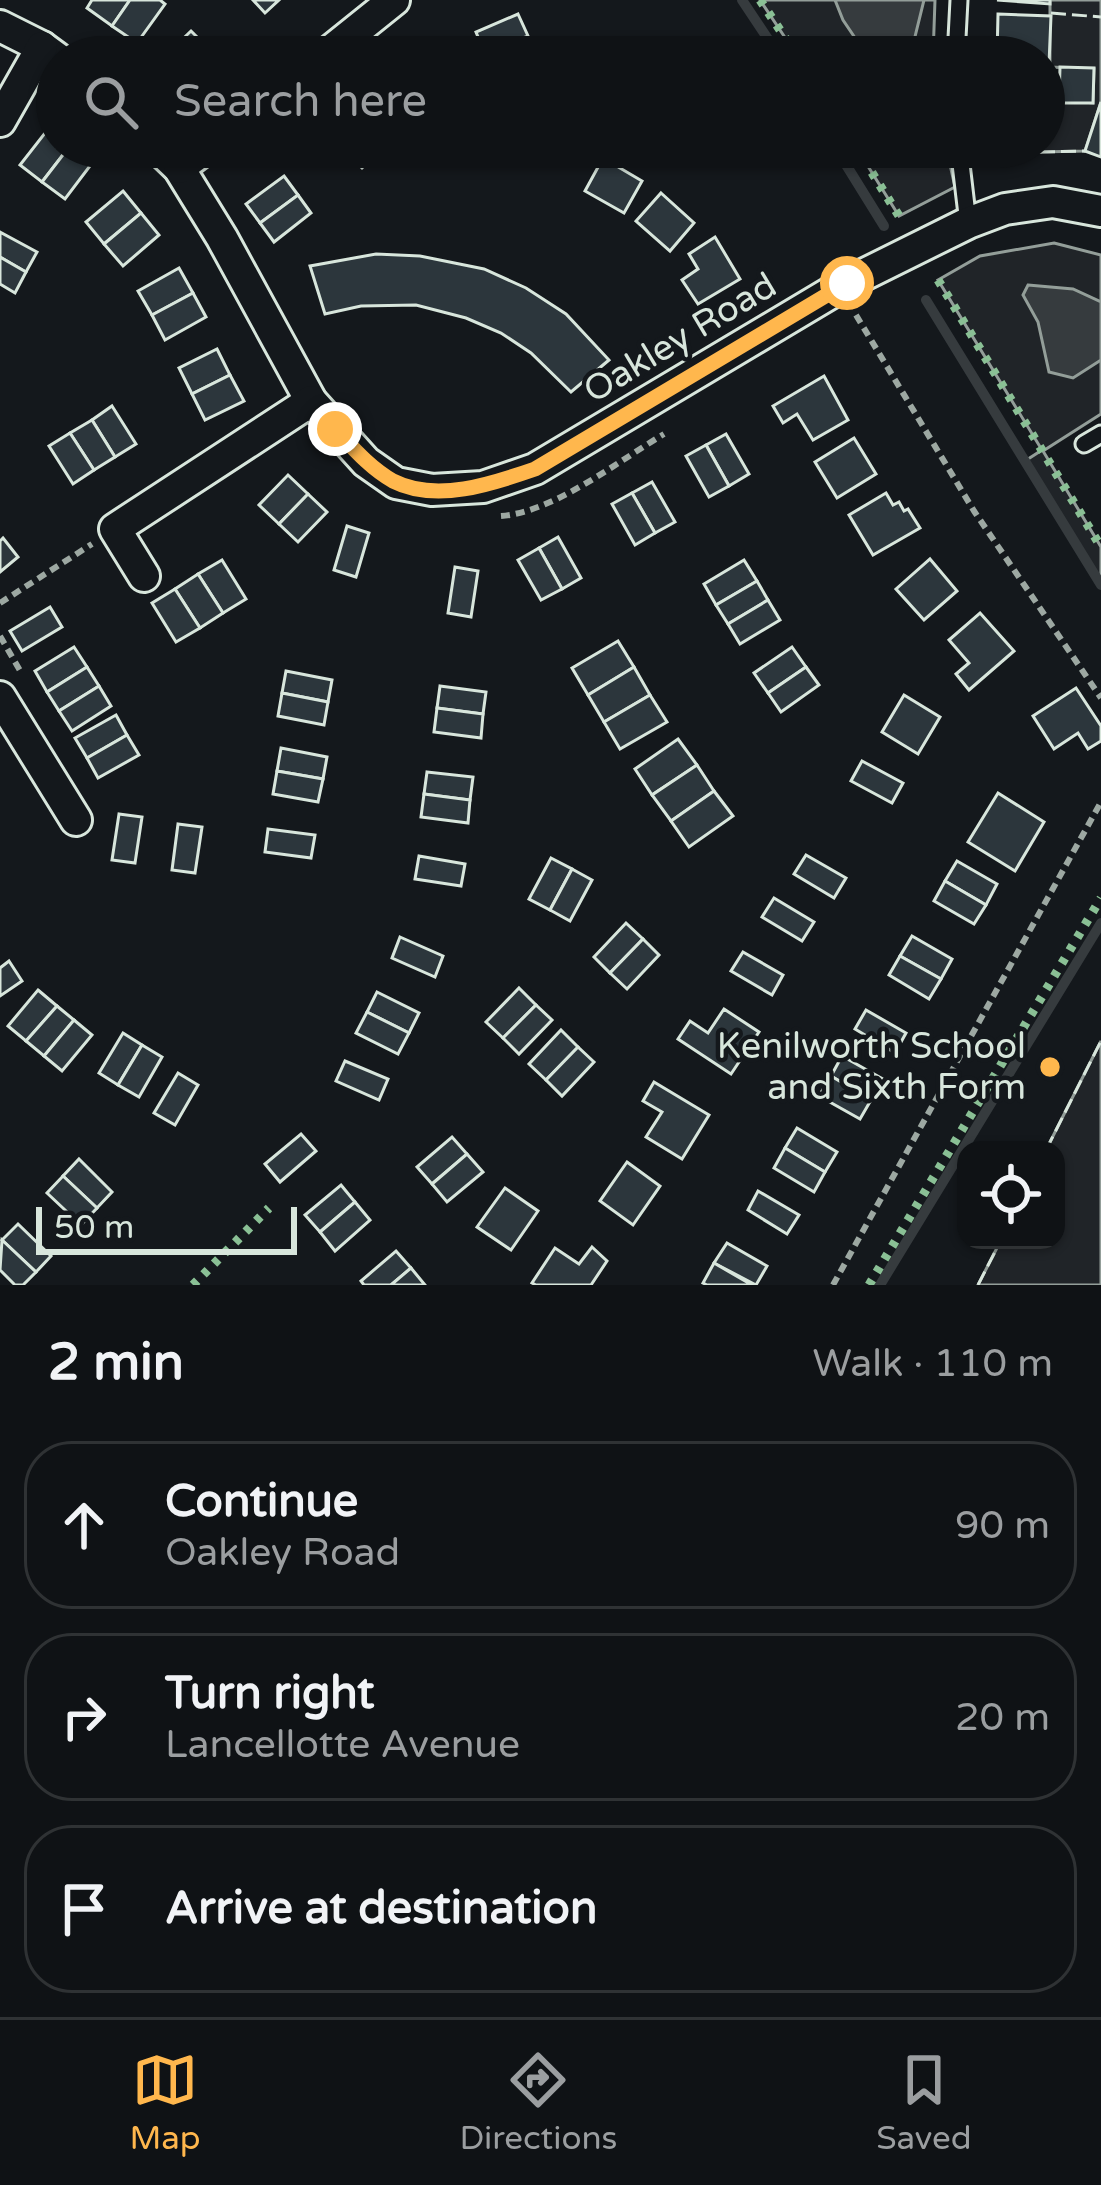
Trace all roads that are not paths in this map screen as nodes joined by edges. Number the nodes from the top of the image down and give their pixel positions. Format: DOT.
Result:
graph roads {
  1 [pos="394,0"];
  2 [pos="958,0"];
  3 [pos="0,26"];
  4 [pos="349,36"];
  5 [pos="957,36"];
  6 [pos="36,45"];
  7 [pos="36,71"];
  8 [pos="0,121"];
  9 [pos="174,168"];
  10 [pos="961,168"];
  11 [pos="1101,211"];
  12 [pos="968,223"];
  13 [pos="310,401"];
  14 [pos="1101,434"];
  15 [pos="1084,444"];
  16 [pos="144,576"];
  17 [pos="5,715"];
  18 [pos="76,820"];
  1 -- 4 [label="street"];
  2 -- 5 [label="lane"];
  3 -- 6 [label="street"];
  7 -- 8 [label="street"];
  9 -- 13 [label="street"];
  10 -- 12 [label="lane"];
  11 -- 12 [label="street, Oakley Road"];
  12 -- 13 [label="street, Oakley Road"];
  13 -- 16 [label="street"];
  14 -- 15 [label="lane"];
  17 -- 18 [label="street"];
}
